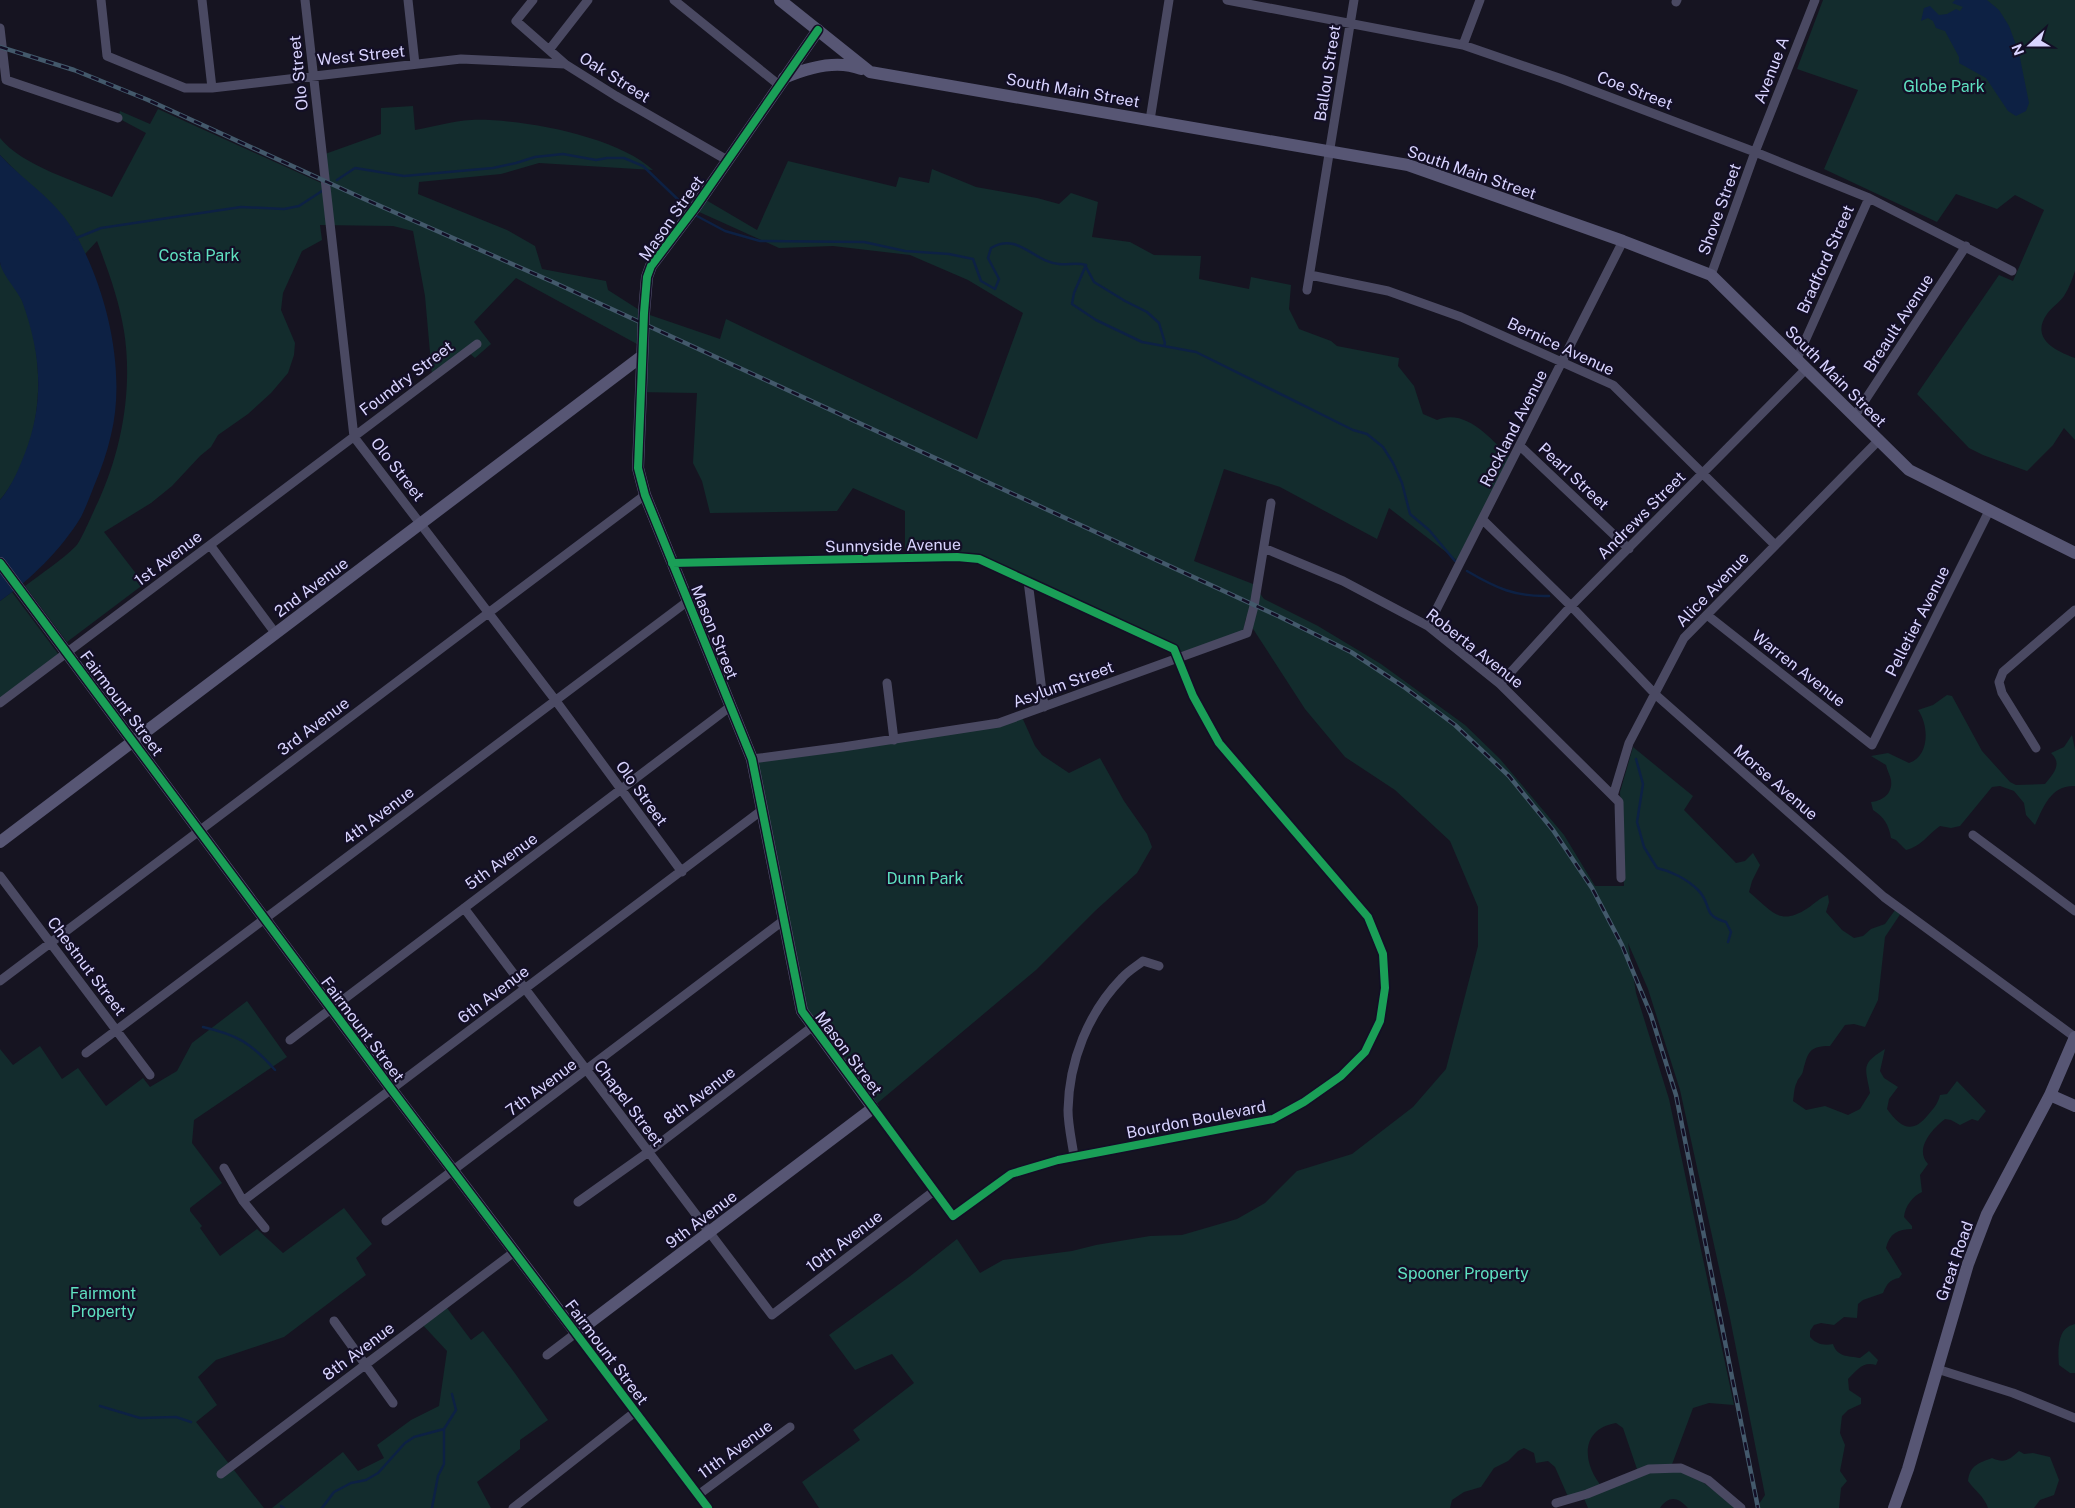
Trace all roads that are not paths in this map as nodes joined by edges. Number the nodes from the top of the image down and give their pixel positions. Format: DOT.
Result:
graph roads {
  1 [pos="101,0"];
  2 [pos="202,0"];
  3 [pos="305,0"];
  4 [pos="408,0"];
  5 [pos="533,0"];
  6 [pos="588,0"];
  7 [pos="674,0"];
  8 [pos="780,0"];
  9 [pos="1169,0"];
  10 [pos="1227,0"];
  11 [pos="1354,0"];
  12 [pos="1480,0"];
  13 [pos="1815,0"];
  14 [pos="1350,23"];
  15 [pos="0,28"];
  16 [pos="818,30"];
  17 [pos="1463,45"];
  18 [pos="549,50"];
  19 [pos="415,64"];
  20 [pos="565,64"];
  21 [pos="870,72"];
  22 [pos="313,76"];
  23 [pos="782,82"];
  24 [pos="212,88"];
  25 [pos="118,118"];
  26 [pos="1150,120"];
  27 [pos="1330,151"];
  28 [pos="1755,152"];
  29 [pos="727,160"];
  30 [pos="1869,198"];
  31 [pos="1623,241"];
  32 [pos="1966,246"];
  33 [pos="2012,271"];
  34 [pos="1310,274"];
  35 [pos="1711,276"];
  36 [pos="1307,290"];
  37 [pos="477,344"];
  38 [pos="642,356"];
  39 [pos="1563,362"];
  40 [pos="1801,365"];
  41 [pos="1854,417"];
  42 [pos="354,437"];
  43 [pos="1878,441"];
  44 [pos="1520,446"];
  45 [pos="1703,474"];
  46 [pos="645,495"];
  47 [pos="1271,503"];
  48 [pos="1989,511"];
  49 [pos="1483,520"];
  50 [pos="421,523"];
  51 [pos="210,545"];
  52 [pos="1775,545"];
  53 [pos="1264,548"];
  54 [pos="1629,549"];
  55 [pos="2075,553"];
  56 [pos="0,563"];
  57 [pos="672,563"];
  58 [pos="1028,581"];
  59 [pos="688,601"];
  60 [pos="1571,606"];
  61 [pos="2075,610"];
  62 [pos="488,612"];
  63 [pos="1707,615"];
  64 [pos="1428,626"];
  65 [pos="276,634"];
  66 [pos="67,653"];
  67 [pos="1178,659"];
  68 [pos="887,683"];
  69 [pos="1500,684"];
  70 [pos="1656,695"];
  71 [pos="556,701"];
  72 [pos="0,703"];
  73 [pos="731,706"];
  74 [pos="1044,707"];
  75 [pos="134,740"];
  76 [pos="894,740"];
  77 [pos="1872,745"];
  78 [pos="2036,748"];
  79 [pos="752,759"];
  80 [pos="622,790"];
  81 [pos="1614,796"];
  82 [pos="762,810"];
  83 [pos="199,833"];
  84 [pos="1973,836"];
  85 [pos="0,842"];
  86 [pos="682,872"];
  87 [pos="0,876"];
  88 [pos="1621,878"];
  89 [pos="464,908"];
  90 [pos="2075,911"];
  91 [pos="264,919"];
  92 [pos="784,920"];
  93 [pos="51,943"];
  94 [pos="1159,966"];
  95 [pos="0,981"];
  96 [pos="524,989"];
  97 [pos="331,1009"];
  98 [pos="812,1027"];
  99 [pos="116,1031"];
  100 [pos="2075,1037"];
  101 [pos="290,1040"];
  102 [pos="86,1053"];
  103 [pos="586,1071"];
  104 [pos="150,1074"];
  105 [pos="392,1090"];
  106 [pos="2050,1095"];
  107 [pos="2075,1106"];
  108 [pos="873,1108"];
  109 [pos="647,1153"];
  110 [pos="1074,1156"];
  111 [pos="224,1168"];
  112 [pos="453,1172"];
  113 [pos="934,1191"];
  114 [pos="242,1201"];
  115 [pos="578,1202"];
  116 [pos="953,1216"];
  117 [pos="386,1221"];
  118 [pos="265,1228"];
  119 [pos="708,1234"];
  120 [pos="514,1252"];
  121 [pos="772,1315"];
  122 [pos="334,1321"];
  123 [pos="576,1333"];
  124 [pos="547,1355"];
  125 [pos="366,1364"];
  126 [pos="1937,1369"];
  127 [pos="393,1403"];
  128 [pos="635,1412"];
  129 [pos="2075,1418"];
  130 [pos="790,1427"];
  131 [pos="221,1474"];
  132 [pos="698,1495"];
  133 [pos="1556,1503"];
  134 [pos="513,1508"];
  135 [pos="708,1508"];
  136 [pos="1741,1508"];
  137 [pos="1894,1508"];
  1 -- 24 [label="street, West Street"];
  2 -- 24 [label="street"];
  3 -- 22 [label="street, Olo Street"];
  4 -- 19 [label="street"];
  5 -- 18 [label="street"];
  6 -- 18 [label="street"];
  7 -- 23 [label="street"];
  8 -- 16 [label="street, South Main Street"];
  9 -- 26 [label="street"];
  10 -- 14 [label="street, Coe Street"];
  11 -- 14 [label="street, Ballou Street"];
  12 -- 17 [label="street"];
  13 -- 28 [label="street, Avenue A"];
  14 -- 17 [label="street, Coe Street"];
  14 -- 27 [label="street, Ballou Street"];
  15 -- 25 [label="street"];
  16 -- 21 [label="street, South Main Street"];
  16 -- 23 [label="street, Mason Street"];
  17 -- 28 [label="street, Coe Street"];
  18 -- 20 [label="street"];
  19 -- 20 [label="street, Oak Street"];
  19 -- 22 [label="street, West Street"];
  20 -- 29 [label="street, Oak Street"];
  21 -- 23 [label="street"];
  21 -- 26 [label="street, South Main Street"];
  22 -- 24 [label="street, West Street"];
  22 -- 42 [label="street, Olo Street"];
  23 -- 29 [label="street, Mason Street"];
  26 -- 27 [label="street, South Main Street"];
  27 -- 31 [label="street, South Main Street"];
  27 -- 34 [label="street, Ballou Street"];
  28 -- 30 [label="street, Coe Street"];
  28 -- 35 [label="street, Shove Street"];
  29 -- 38 [label="street, Mason Street"];
  30 -- 32 [label="street, Coe Street"];
  30 -- 40 [label="street, Bradford Street"];
  31 -- 35 [label="street, South Main Street"];
  31 -- 39 [label="street, Rockland Avenue"];
  32 -- 33 [label="street, Coe Street"];
  32 -- 41 [label="street, Breault Avenue"];
  34 -- 36 [label="street, Ballou Street"];
  34 -- 39 [label="street, Bernice Avenue"];
  35 -- 40 [label="street, South Main Street"];
  37 -- 42 [label="street, Foundry Street"];
  38 -- 46 [label="street, Mason Street"];
  38 -- 50 [label="street, 2nd Avenue"];
  39 -- 44 [label="street, Rockland Avenue"];
  39 -- 45 [label="street, Bernice Avenue"];
  40 -- 41 [label="street, South Main Street"];
  40 -- 45 [label="street, Andrews Street"];
  41 -- 43 [label="street, South Main Street"];
  42 -- 50 [label="street, Olo Street"];
  42 -- 51 [label="street, 1st Avenue"];
  43 -- 48 [label="street, South Main Street"];
  43 -- 52 [label="street, Alice Avenue"];
  44 -- 49 [label="street, Rockland Avenue"];
  44 -- 54 [label="street, Pearl Street"];
  45 -- 52 [label="street, Bernice Avenue"];
  45 -- 54 [label="street, Andrews Street"];
  46 -- 57 [label="street, Mason Street"];
  46 -- 62 [label="street, 3rd Avenue"];
  47 -- 53 [label="street, Asylum Street"];
  48 -- 55 [label="street, South Main Street"];
  48 -- 77 [label="street, Pelletier Avenue"];
  49 -- 60 [label="street, Morse Avenue"];
  49 -- 64 [label="street, Rockland Avenue"];
  50 -- 62 [label="street, Olo Street"];
  50 -- 65 [label="street, 2nd Avenue"];
  51 -- 65 [label="street"];
  51 -- 66 [label="street, 1st Avenue"];
  52 -- 63 [label="street, Alice Avenue"];
  53 -- 64 [label="street, Roberta Avenue"];
  53 -- 67 [label="street, Asylum Street"];
  54 -- 60 [label="street, Andrews Street"];
  56 -- 66 [label="street, Fairmount Street"];
  57 -- 58 [label="street, Sunnyside Avenue"];
  57 -- 59 [label="street, Mason Street"];
  58 -- 67 [label="street, Sunnyside Avenue"];
  58 -- 74 [label="street"];
  59 -- 71 [label="street, 4th Avenue"];
  59 -- 73 [label="street, Mason Street"];
  60 -- 69 [label="street, Andrews Street"];
  60 -- 70 [label="street, Morse Avenue"];
  61 -- 78 [label="street"];
  62 -- 71 [label="street, Olo Street"];
  62 -- 83 [label="street, 3rd Avenue"];
  63 -- 70 [label="street, Alice Avenue"];
  63 -- 77 [label="street, Warren Avenue"];
  64 -- 69 [label="street, Roberta Avenue"];
  65 -- 75 [label="street, 2nd Avenue"];
  66 -- 72 [label="street, 1st Avenue"];
  66 -- 75 [label="street, Fairmount Street"];
  67 -- 74 [label="street, Asylum Street"];
  67 -- 110 [label="street, Bourdon Boulevard"];
  68 -- 76 [label="street"];
  69 -- 81 [label="street, Roberta Avenue"];
  70 -- 81 [label="street, Alice Avenue"];
  70 -- 100 [label="street, Morse Avenue"];
  71 -- 80 [label="street, Olo Street"];
  71 -- 91 [label="street, 4th Avenue"];
  73 -- 79 [label="street, Mason Street"];
  73 -- 80 [label="street, 5th Avenue"];
  74 -- 76 [label="street, Asylum Street"];
  75 -- 83 [label="street, Fairmount Street"];
  75 -- 85 [label="street, 2nd Avenue"];
  76 -- 79 [label="street, Asylum Street"];
  79 -- 82 [label="street, Mason Street"];
  80 -- 86 [label="street, Olo Street"];
  80 -- 89 [label="street, 5th Avenue"];
  81 -- 88 [label="street"];
  82 -- 86 [label="street, 6th Avenue"];
  82 -- 92 [label="street, Mason Street"];
  83 -- 91 [label="street, Fairmount Street"];
  83 -- 93 [label="street, 3rd Avenue"];
  84 -- 90 [label="street"];
  86 -- 96 [label="street, 6th Avenue"];
  87 -- 93 [label="street, Chestnut Street"];
  89 -- 96 [label="street, Chapel Street"];
  89 -- 97 [label="street, 5th Avenue"];
  91 -- 97 [label="street, Fairmount Street"];
  91 -- 99 [label="street, 4th Avenue"];
  92 -- 98 [label="street, Mason Street"];
  92 -- 103 [label="street, 7th Avenue"];
  93 -- 95 [label="street, 3rd Avenue"];
  93 -- 99 [label="street, Chestnut Street"];
  94 -- 110 [label="street"];
  96 -- 103 [label="street, Chapel Street"];
  96 -- 105 [label="street, 6th Avenue"];
  97 -- 101 [label="street, 5th Avenue"];
  97 -- 105 [label="street, Fairmount Street"];
  98 -- 108 [label="street, Mason Street"];
  98 -- 109 [label="street, 8th Avenue"];
  99 -- 102 [label="street, 4th Avenue"];
  99 -- 104 [label="street, Chestnut Street"];
  100 -- 106 [label="street, Great Road"];
  103 -- 109 [label="street, Chapel Street"];
  103 -- 112 [label="street, 7th Avenue"];
  105 -- 112 [label="street, Fairmount Street"];
  105 -- 114 [label="street, 6th Avenue"];
  106 -- 107 [label="street"];
  106 -- 126 [label="street, Great Road"];
  108 -- 113 [label="street, Mason Street"];
  108 -- 119 [label="street, 9th Avenue"];
  109 -- 115 [label="street, 8th Avenue"];
  109 -- 119 [label="street, Chapel Street"];
  110 -- 116 [label="street, Bourdon Boulevard"];
  111 -- 114 [label="street"];
  112 -- 117 [label="street, 7th Avenue"];
  112 -- 120 [label="street, Fairmount Street"];
  113 -- 116 [label="street, Mason Street"];
  113 -- 121 [label="street, 10th Avenue"];
  114 -- 118 [label="street"];
  119 -- 121 [label="street, Chapel Street"];
  119 -- 123 [label="street, 9th Avenue"];
  120 -- 123 [label="street, Fairmount Street"];
  120 -- 125 [label="street, 8th Avenue"];
  122 -- 125 [label="street"];
  123 -- 124 [label="street, 9th Avenue"];
  123 -- 128 [label="street, Fairmount Street"];
  125 -- 127 [label="street"];
  125 -- 131 [label="street, 8th Avenue"];
  126 -- 129 [label="street"];
  126 -- 137 [label="street, Great Road"];
  128 -- 132 [label="street, Fairmount Street"];
  128 -- 134 [label="street"];
  130 -- 132 [label="street, 11th Avenue"];
  132 -- 135 [label="street, Fairmount Street"];
  133 -- 136 [label="street"];
}
